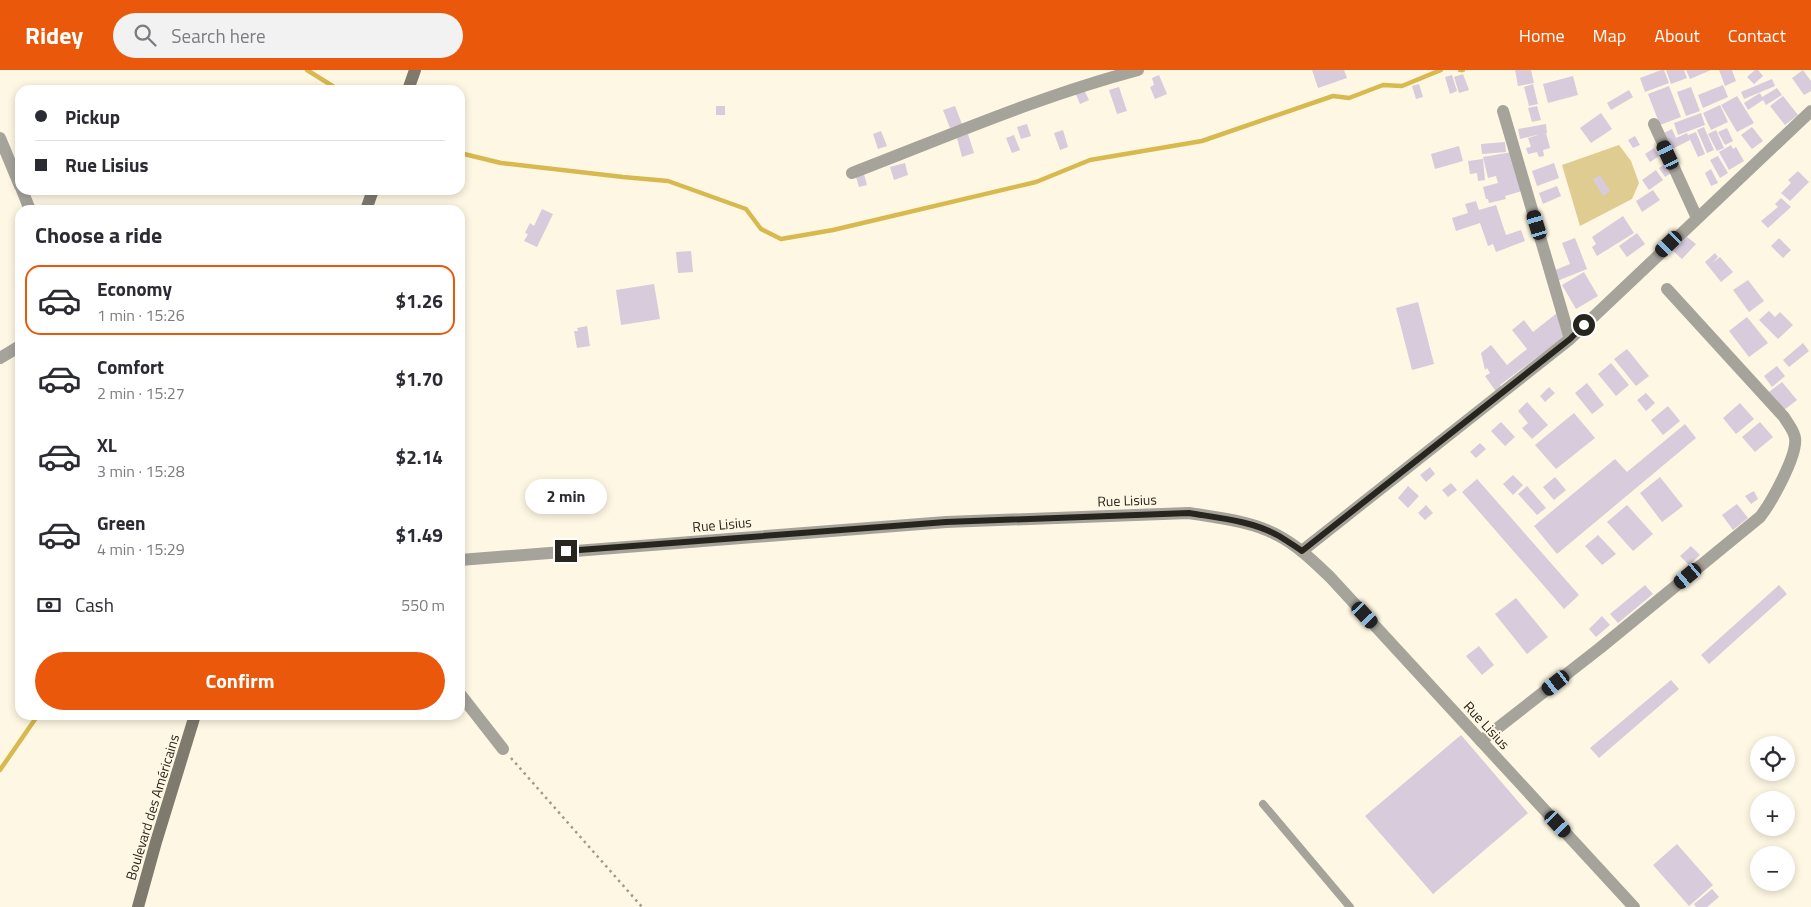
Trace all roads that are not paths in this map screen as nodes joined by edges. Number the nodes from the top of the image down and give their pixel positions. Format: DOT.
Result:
graph roads {
  1 [pos="415,70"];
  2 [pos="1138,70"];
  3 [pos="410,85"];
  4 [pos="1503,111"];
  5 [pos="1811,111"];
  6 [pos="1654,124"];
  7 [pos="0,138"];
  8 [pos="852,172"];
  9 [pos="15,174"];
  10 [pos="1697,218"];
  11 [pos="1667,289"];
  12 [pos="1570,339"];
  13 [pos="15,349"];
  14 [pos="0,358"];
  15 [pos="1302,551"];
  16 [pos="465,560"];
  17 [pos="465,700"];
  18 [pos="193,720"];
  19 [pos="1481,741"];
  20 [pos="503,749"];
  21 [pos="1263,804"];
  22 [pos="138,907"];
  23 [pos="1350,907"];
  24 [pos="1634,907"];
  1 -- 3 [label="main road"];
  2 -- 8 [label="street"];
  4 -- 12 [label="street"];
  5 -- 10 [label="street"];
  6 -- 10 [label="street"];
  7 -- 9 [label="street"];
  10 -- 12 [label="street"];
  11 -- 19 [label="street"];
  12 -- 15 [label="street"];
  13 -- 14 [label="street"];
  15 -- 16 [label="street, Rue Lisius"];
  15 -- 19 [label="street, Rue Lisius"];
  17 -- 20 [label="street"];
  18 -- 22 [label="main road, Boulevard des Américains"];
  19 -- 24 [label="street, Rue Lisius"];
  21 -- 23 [label="lane"];
}
